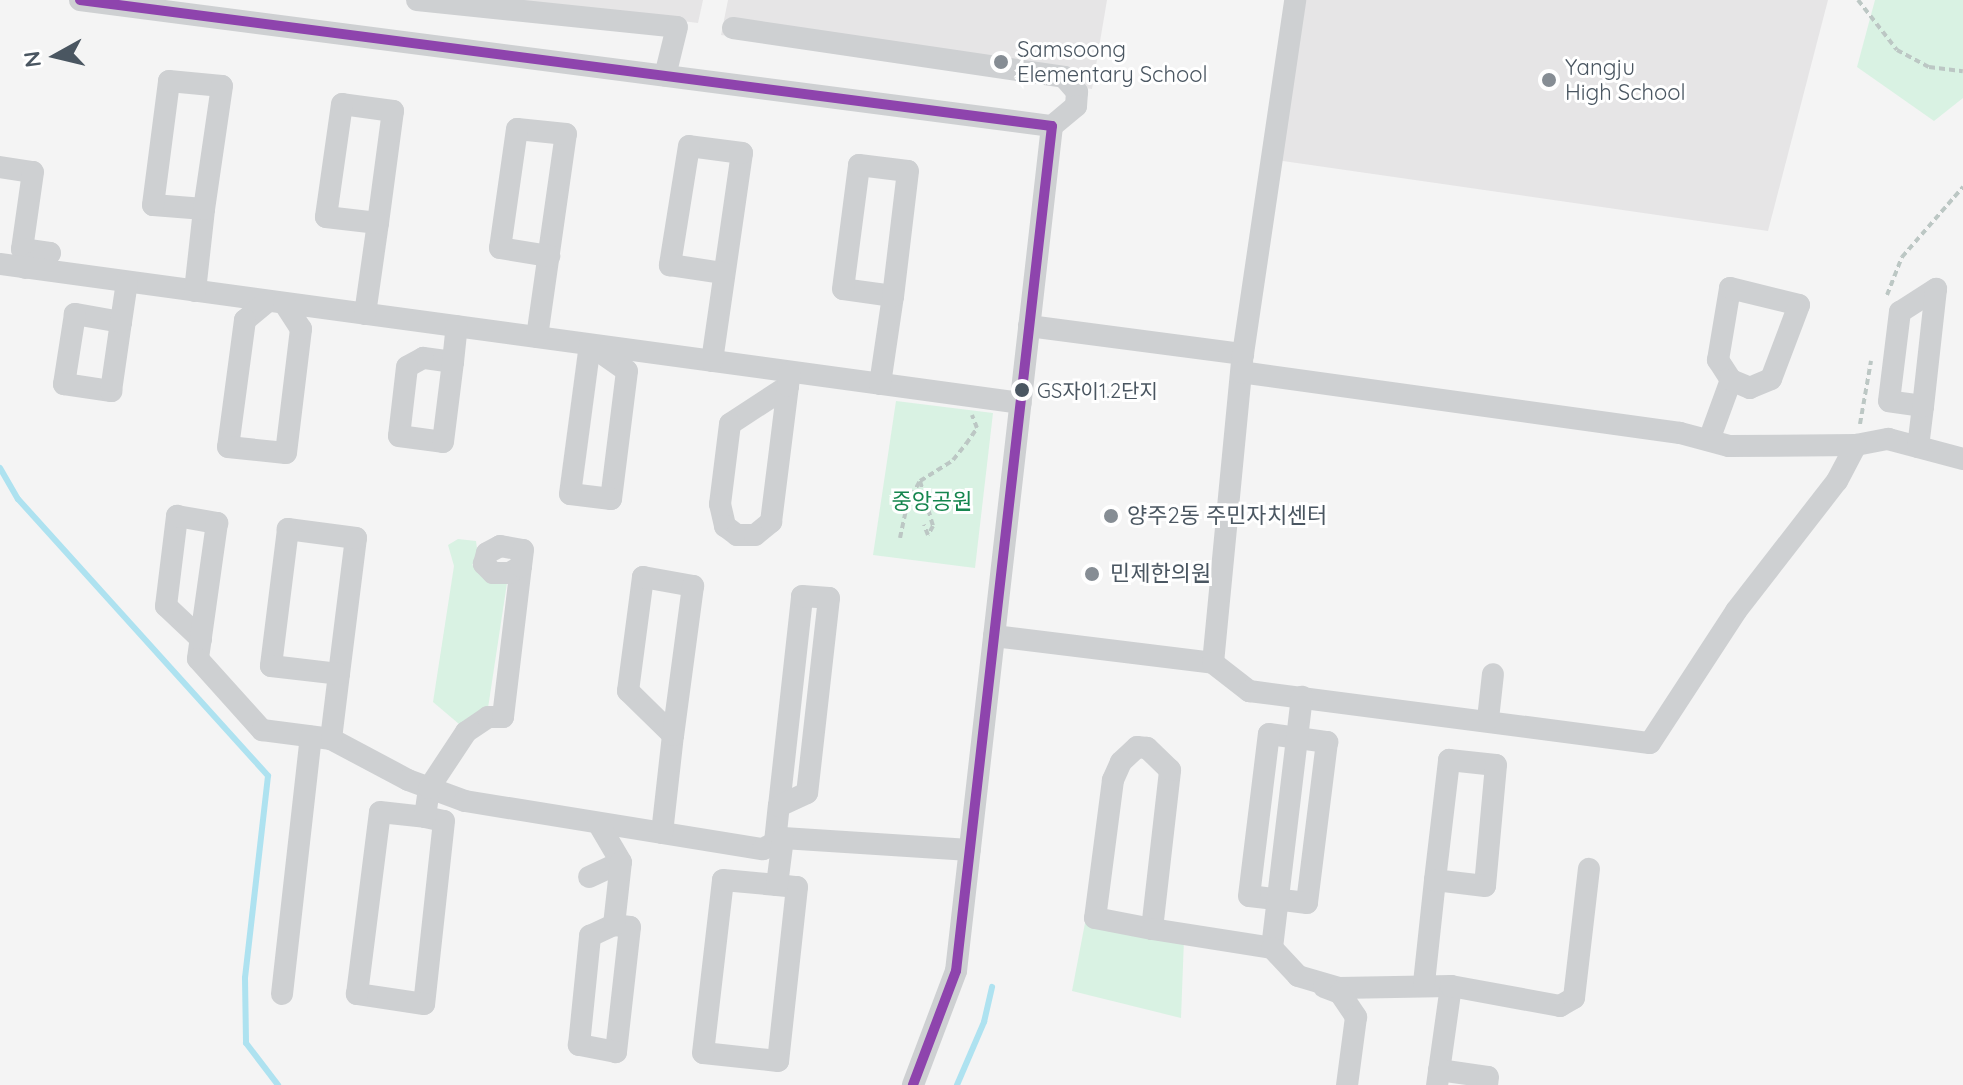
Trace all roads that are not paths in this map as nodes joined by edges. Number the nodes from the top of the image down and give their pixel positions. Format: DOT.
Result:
graph roads {
  1 [pos="80,0"];
  2 [pos="417,0"];
  3 [pos="1295,0"];
  4 [pos="116,2"];
  5 [pos="733,28"];
  6 [pos="665,76"];
  7 [pos="1052,126"];
  8 [pos="0,167"];
  9 [pos="204,209"];
  10 [pos="378,223"];
  11 [pos="549,256"];
  12 [pos="0,264"];
  13 [pos="25,268"];
  14 [pos="723,273"];
  15 [pos="127,282"];
  16 [pos="195,291"];
  17 [pos="893,296"];
  18 [pos="276,302"];
  19 [pos="365,314"];
  20 [pos="121,322"];
  21 [pos="457,326"];
  22 [pos="1029,326"];
  23 [pos="537,337"];
  24 [pos="590,345"];
  25 [pos="712,361"];
  26 [pos="453,362"];
  27 [pos="1242,363"];
  28 [pos="789,379"];
  29 [pos="1731,380"];
  30 [pos="880,384"];
  31 [pos="1021,403"];
  32 [pos="1923,406"];
  33 [pos="1709,440"];
  34 [pos="1856,445"];
  35 [pos="1918,447"];
  36 [pos="1963,459"];
  37 [pos="521,566"];
  38 [pos="994,636"];
  39 [pos="201,639"];
  40 [pos="1213,663"];
  41 [pos="339,674"];
  42 [pos="1493,674"];
  43 [pos="1302,697"];
  44 [pos="1488,719"];
  45 [pos="673,735"];
  46 [pos="321,738"];
  47 [pos="429,788"];
  48 [pos="779,806"];
  49 [pos="425,817"];
  50 [pos="598,823"];
  51 [pos="662,833"];
  52 [pos="779,840"];
  53 [pos="970,850"];
  54 [pos="621,862"];
  55 [pos="1589,869"];
  56 [pos="589,877"];
  57 [pos="1435,880"];
  58 [pos="777,885"];
  59 [pos="614,925"];
  60 [pos="1152,929"];
  61 [pos="1272,948"];
  62 [pos="1316,983"];
  63 [pos="1424,983"];
  64 [pos="1451,986"];
  65 [pos="282,994"];
  66 [pos="1438,1078"];
  67 [pos="913,1085"];
  68 [pos="1347,1085"];
  69 [pos="1487,1085"];
  1 -- 4 [label="street"];
  2 -- 6 [label="street"];
  3 -- 27 [label="street"];
  4 -- 6 [label="street"];
  5 -- 7 [label="street"];
  6 -- 7 [label="street"];
  7 -- 22 [label="street"];
  8 -- 13 [label="street"];
  9 -- 9 [label="street"];
  9 -- 16 [label="street"];
  10 -- 10 [label="street"];
  10 -- 19 [label="street"];
  11 -- 11 [label="street"];
  11 -- 23 [label="street"];
  12 -- 13 [label="street"];
  13 -- 15 [label="street"];
  14 -- 14 [label="street"];
  14 -- 25 [label="street"];
  15 -- 16 [label="street"];
  15 -- 20 [label="street"];
  16 -- 18 [label="street"];
  17 -- 17 [label="street"];
  17 -- 30 [label="street"];
  18 -- 18 [label="street"];
  18 -- 19 [label="street"];
  19 -- 21 [label="street"];
  21 -- 23 [label="street"];
  21 -- 26 [label="street"];
  22 -- 27 [label="street"];
  22 -- 31 [label="street"];
  23 -- 24 [label="street"];
  24 -- 24 [label="street"];
  24 -- 25 [label="street"];
  25 -- 28 [label="street"];
  27 -- 33 [label="street"];
  27 -- 40 [label="street"];
  28 -- 28 [label="street"];
  28 -- 30 [label="street"];
  29 -- 29 [label="street"];
  29 -- 33 [label="street"];
  30 -- 31 [label="street"];
  31 -- 38 [label="street"];
  32 -- 32 [label="street"];
  32 -- 35 [label="street"];
  33 -- 34 [label="street"];
  34 -- 35 [label="street"];
  34 -- 44 [label="street"];
  35 -- 36 [label="street"];
  37 -- 47 [label="street"];
  38 -- 40 [label="street"];
  38 -- 53 [label="street"];
  39 -- 39 [label="street"];
  39 -- 46 [label="street"];
  40 -- 43 [label="street"];
  41 -- 41 [label="street"];
  41 -- 46 [label="street"];
  42 -- 44 [label="street"];
  43 -- 44 [label="street"];
  43 -- 61 [label="street"];
  45 -- 45 [label="street"];
  45 -- 51 [label="street"];
  46 -- 47 [label="street"];
  46 -- 65 [label="street"];
  47 -- 49 [label="street"];
  47 -- 50 [label="street"];
  48 -- 48 [label="street"];
  48 -- 52 [label="street"];
  49 -- 49 [label="street"];
  50 -- 51 [label="street"];
  50 -- 54 [label="street"];
  51 -- 52 [label="street"];
  52 -- 53 [label="street"];
  52 -- 58 [label="street"];
  53 -- 67 [label="street"];
  54 -- 56 [label="street"];
  54 -- 59 [label="street"];
  55 -- 64 [label="street"];
  57 -- 57 [label="street"];
  57 -- 63 [label="street"];
  58 -- 58 [label="street"];
  59 -- 59 [label="street"];
  60 -- 60 [label="street"];
  60 -- 61 [label="street"];
  61 -- 62 [label="street"];
  62 -- 63 [label="street"];
  62 -- 68 [label="street"];
  63 -- 64 [label="street"];
  64 -- 66 [label="street"];
  66 -- 69 [label="street"];
}
